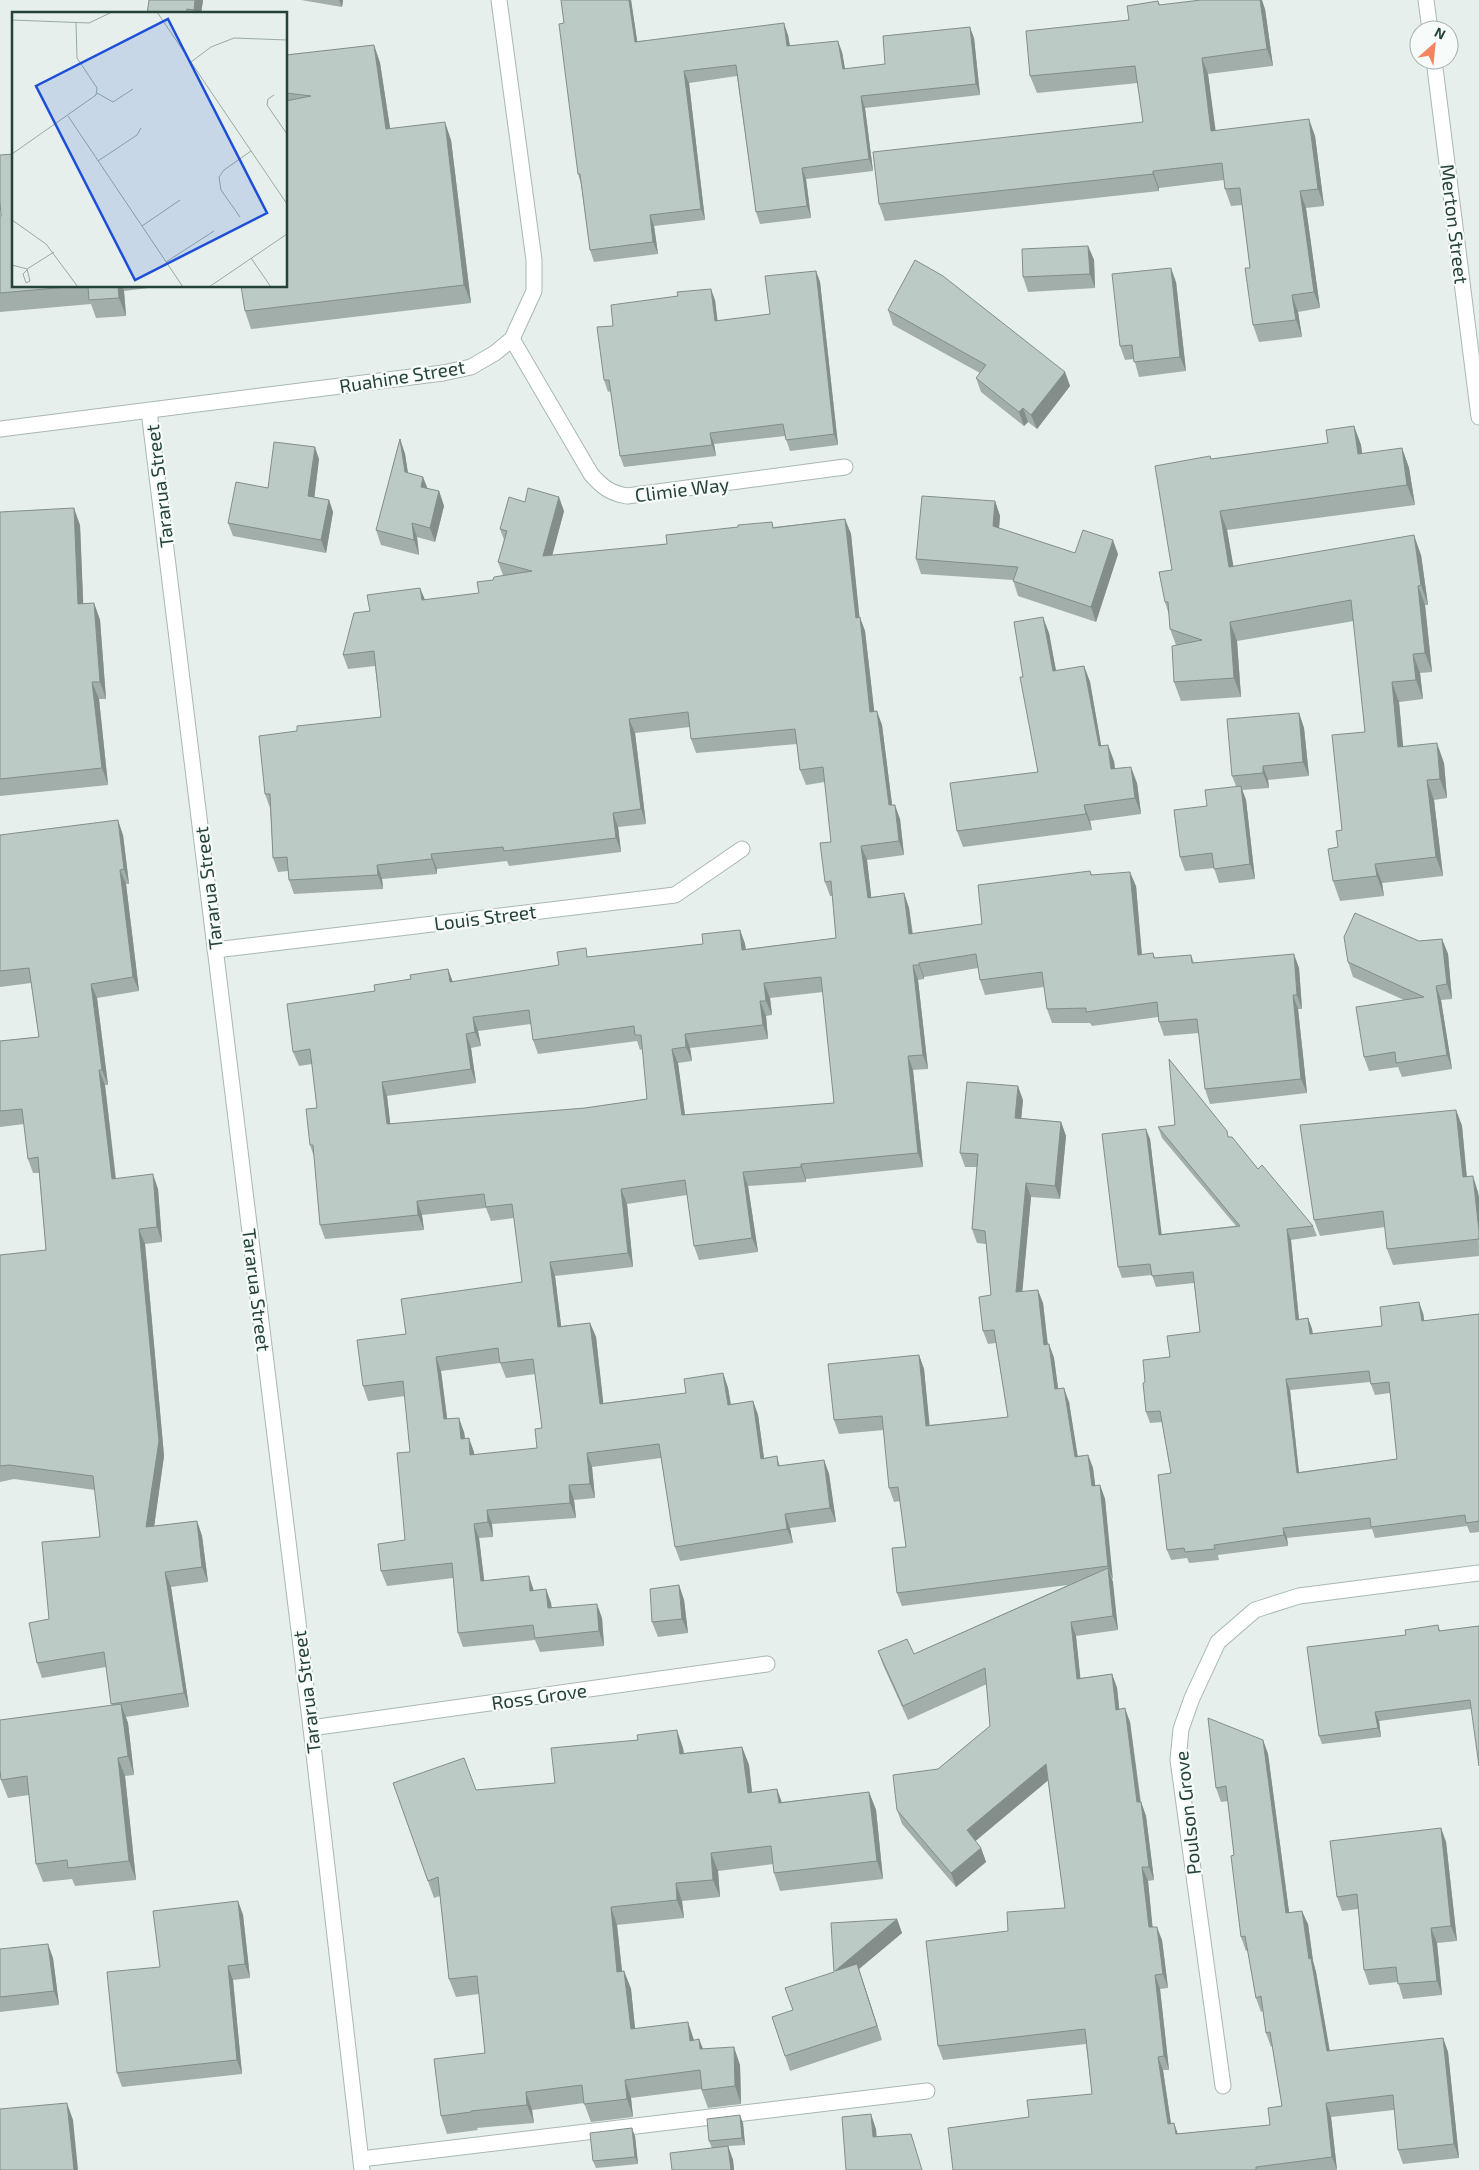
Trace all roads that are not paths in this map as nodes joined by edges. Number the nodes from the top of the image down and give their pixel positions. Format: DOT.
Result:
graph roads {
  1 [pos="499,0"];
  2 [pos="1426,0"];
  3 [pos="1429,20"];
  4 [pos="1435,70"];
  5 [pos="512,339"];
  6 [pos="150,410"];
  7 [pos="1479,417"];
  8 [pos="0,429"];
  9 [pos="846,466"];
  10 [pos="742,849"];
  11 [pos="215,950"];
  12 [pos="1479,1573"];
  13 [pos="767,1664"];
  14 [pos="311,1728"];
  15 [pos="1223,2086"];
  16 [pos="927,2091"];
  17 [pos="362,2165"];
  1 -- 5 [label="street, Ruahine Street"];
  2 -- 3 [label="street"];
  4 -- 7 [label="street, Merton Street"];
  5 -- 6 [label="street, Ruahine Street"];
  5 -- 9 [label="street, Climie Way"];
  6 -- 8 [label="street, Ruahine Street"];
  6 -- 11 [label="street, Tararua Street"];
  10 -- 11 [label="street, Louis Street"];
  11 -- 14 [label="street, Tararua Street"];
  12 -- 15 [label="street, Poulson Grove"];
  13 -- 14 [label="street, Ross Grove"];
  14 -- 17 [label="street, Tararua Street"];
  16 -- 17 [label="street"];
}
